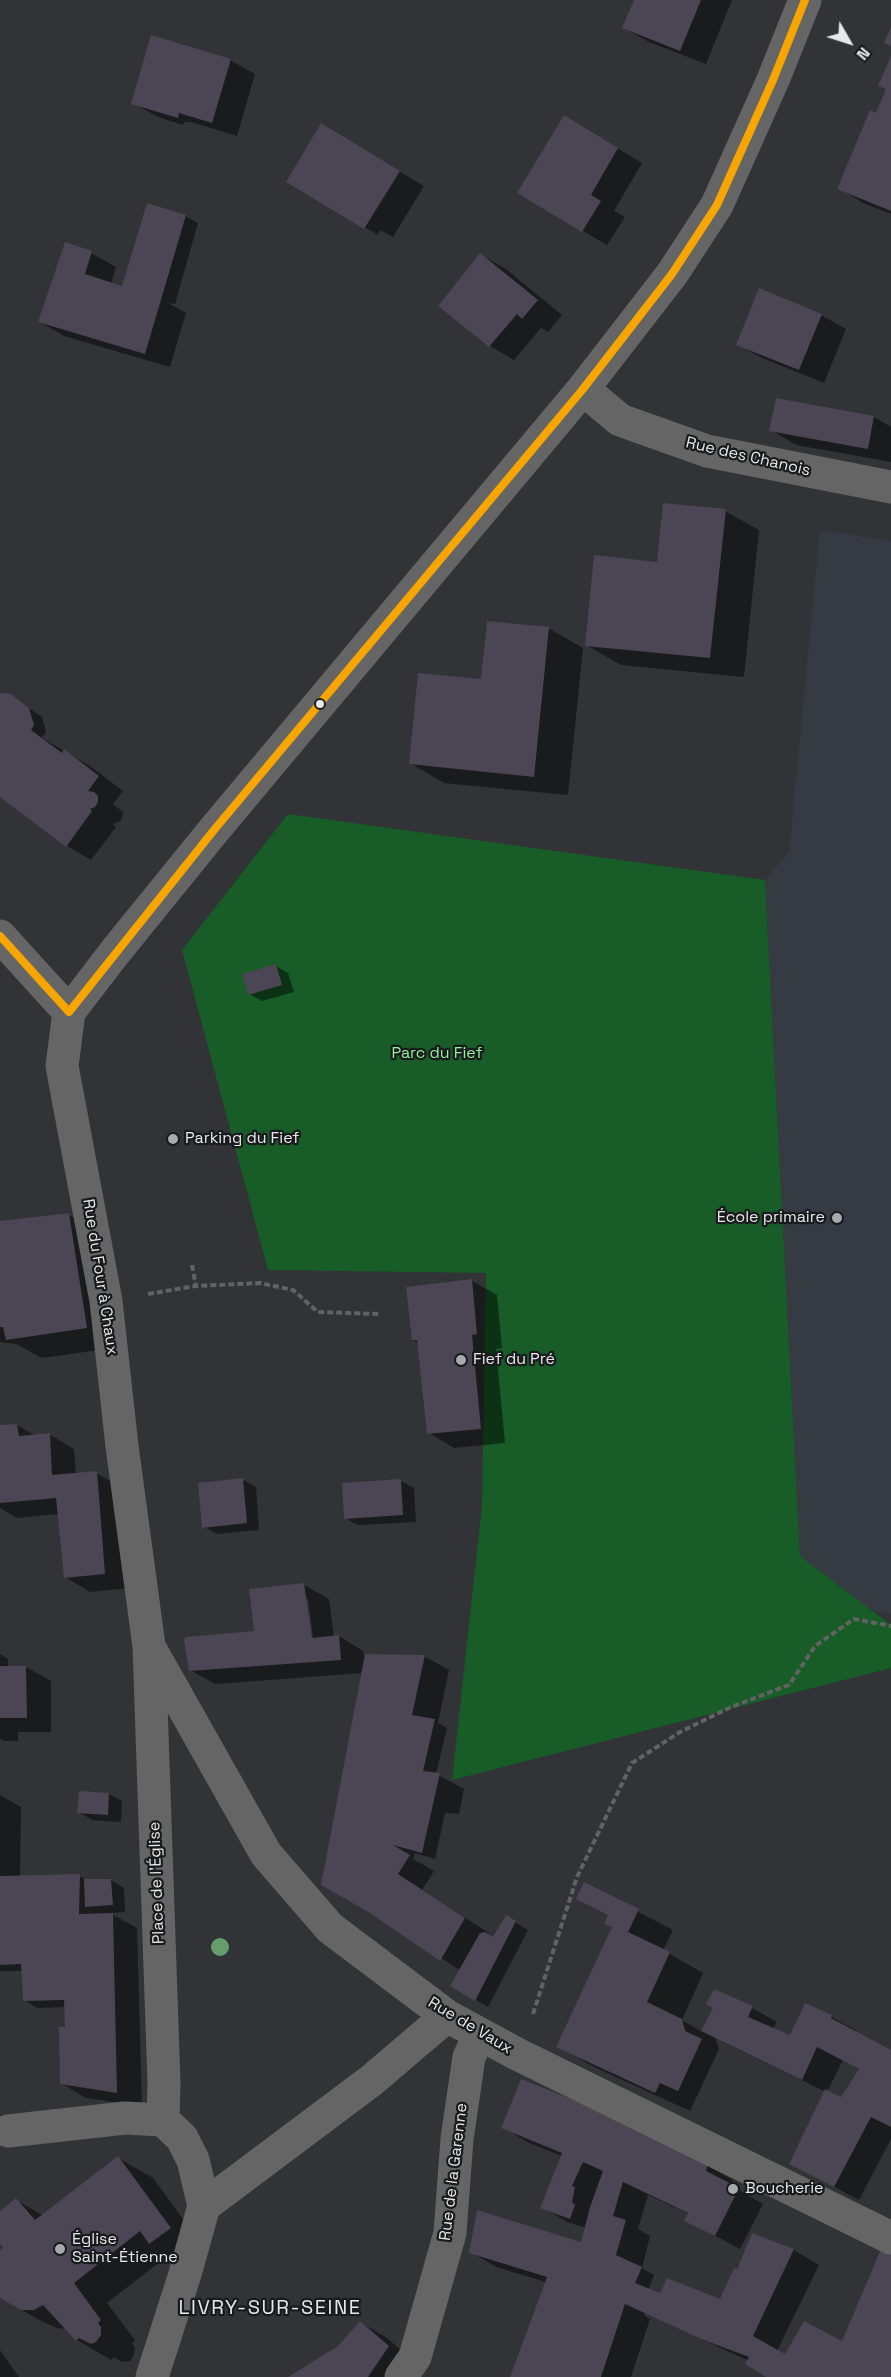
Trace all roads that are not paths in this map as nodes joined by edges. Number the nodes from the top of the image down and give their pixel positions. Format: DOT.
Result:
graph roads {
  1 [pos="805,0"];
  2 [pos="583,388"];
  3 [pos="891,487"];
  4 [pos="0,936"];
  5 [pos="69,1012"];
  6 [pos="149,1646"];
  7 [pos="447,2016"];
  8 [pos="480,2034"];
  9 [pos="163,2120"];
  10 [pos="8,2131"];
  11 [pos="204,2206"];
  12 [pos="891,2238"];
  13 [pos="152,2377"];
  14 [pos="401,2377"];
  1 -- 2 [label="street"];
  2 -- 3 [label="street, Rue des Chanois"];
  2 -- 5 [label="street"];
  4 -- 5 [label="street"];
  5 -- 6 [label="street, Rue du Four à Chaux"];
  6 -- 7 [label="street, Rue de Vaux"];
  6 -- 9 [label="street, Place de l'Église"];
  7 -- 8 [label="street, Rue de Vaux"];
  7 -- 11 [label="street"];
  8 -- 12 [label="street, Rue de Vaux"];
  8 -- 14 [label="street, Rue de la Garenne"];
  9 -- 10 [label="street"];
  9 -- 11 [label="street"];
  11 -- 13 [label="street"];
}
